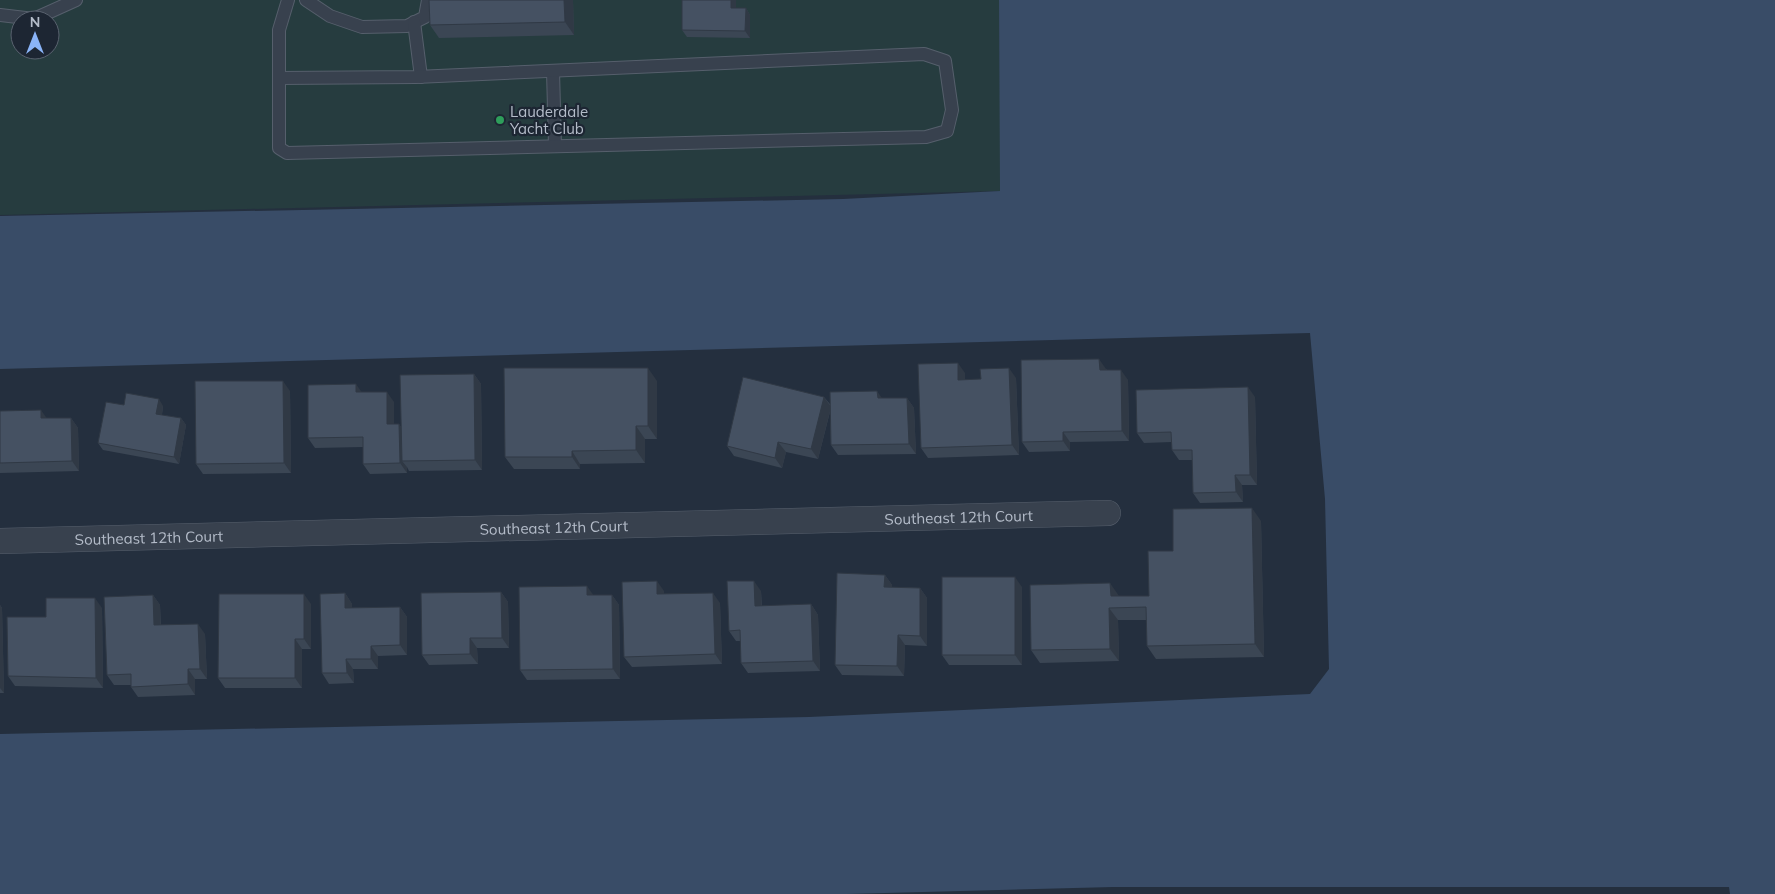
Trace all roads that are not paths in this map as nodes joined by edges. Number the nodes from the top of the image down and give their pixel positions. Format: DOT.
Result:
graph roads {
  1 [pos="76,0"];
  2 [pos="288,0"];
  3 [pos="306,0"];
  4 [pos="428,0"];
  5 [pos="0,15"];
  6 [pos="414,22"];
  7 [pos="553,71"];
  8 [pos="421,77"];
  9 [pos="279,78"];
  10 [pos="555,146"];
  11 [pos="1108,513"];
  12 [pos="0,541"];
  1 -- 5 [label="lane"];
  2 -- 9 [label="lane"];
  3 -- 6 [label="lane"];
  4 -- 6 [label="lane"];
  6 -- 8 [label="lane"];
  7 -- 8 [label="lane"];
  7 -- 10 [label="lane"];
  7 -- 10 [label="lane"];
  8 -- 9 [label="lane"];
  9 -- 10 [label="lane"];
  11 -- 12 [label="street, Southeast 12th Court"];
}
